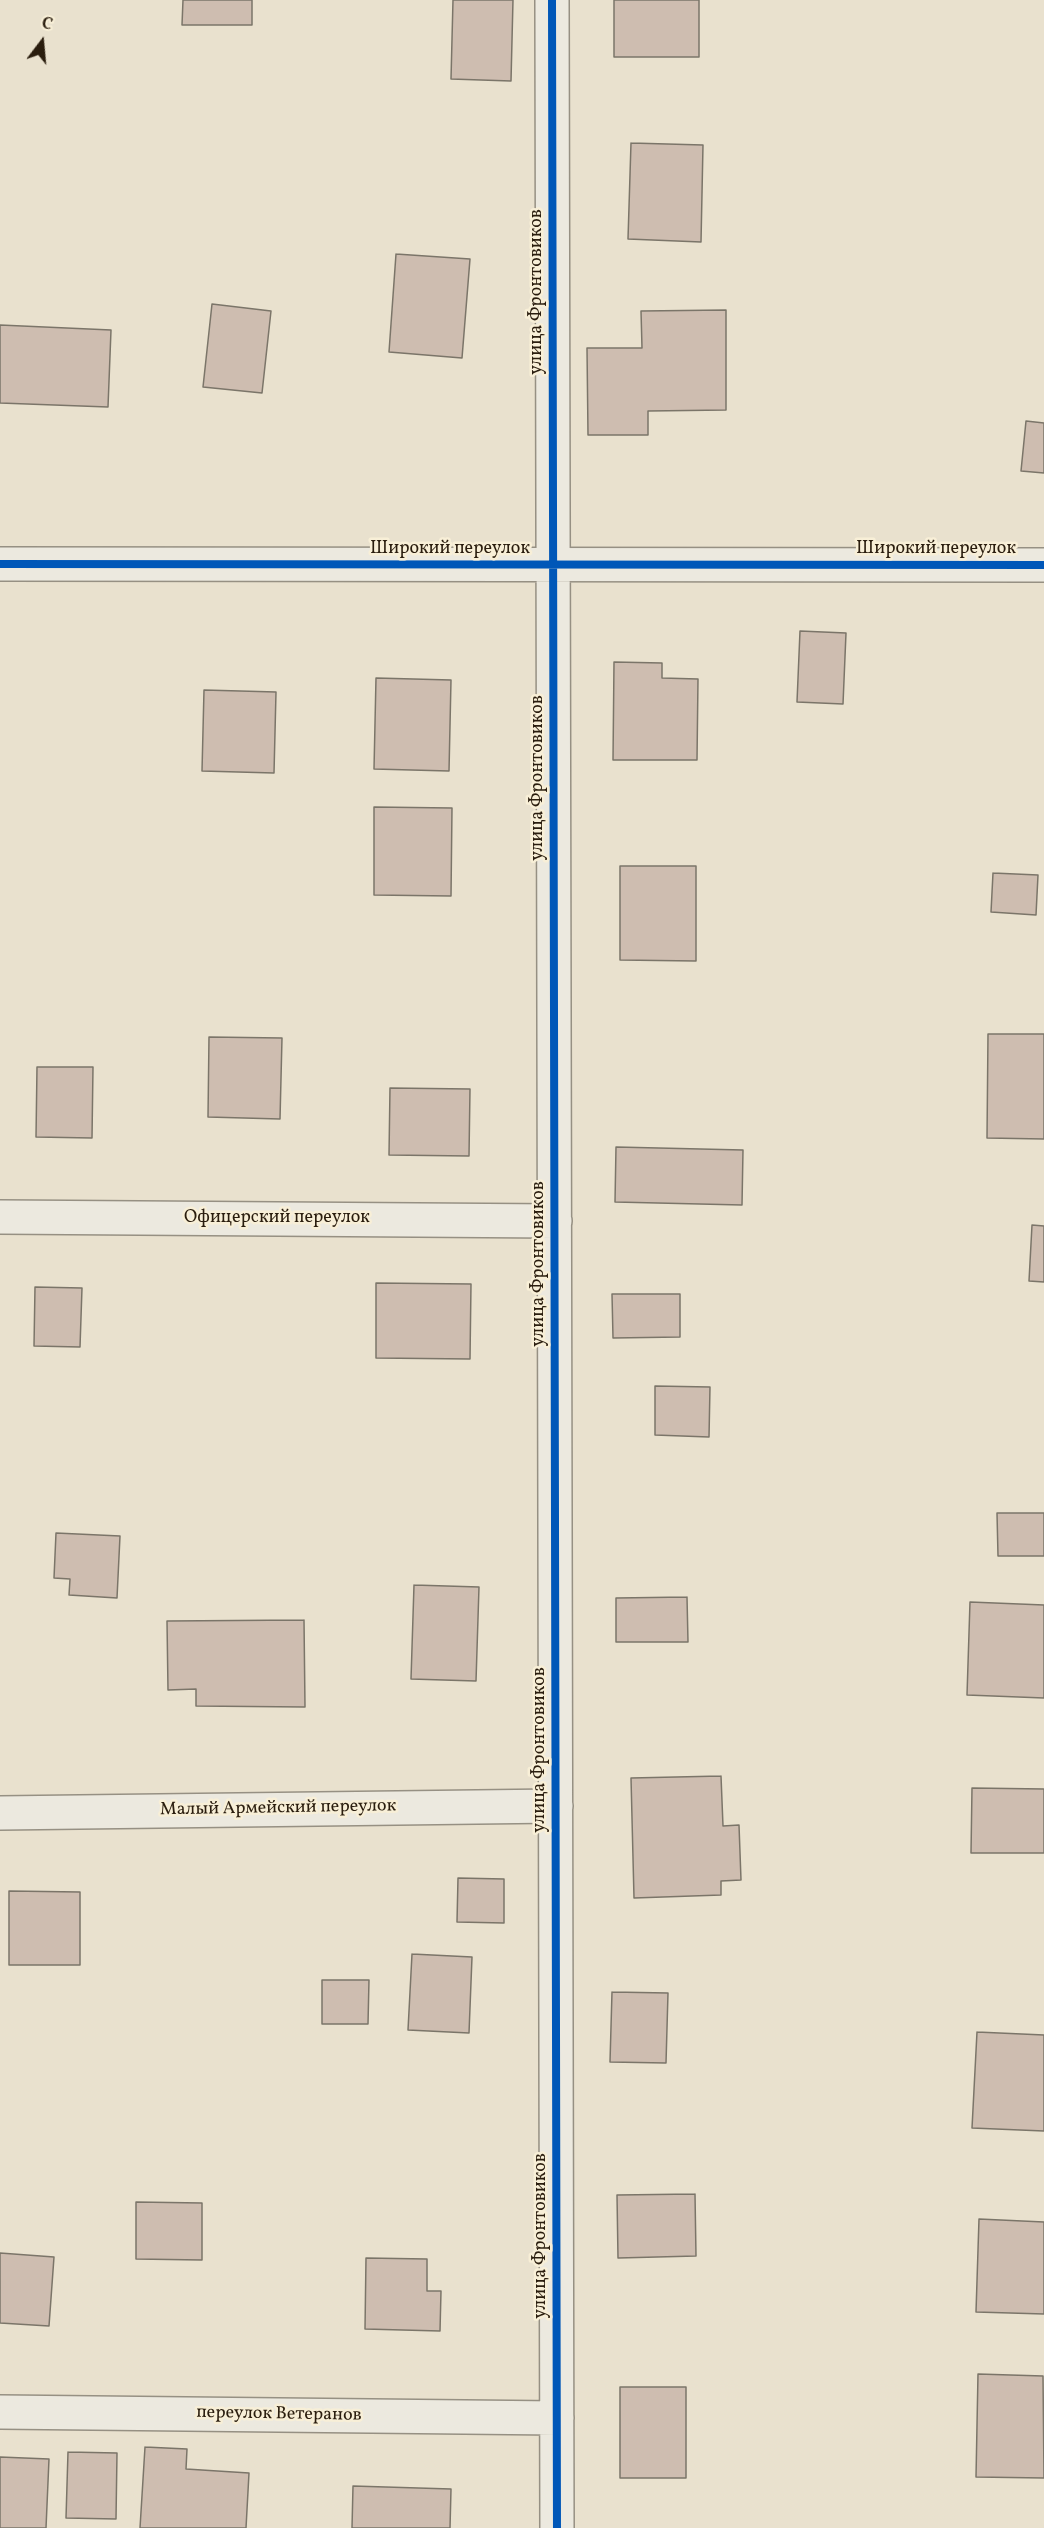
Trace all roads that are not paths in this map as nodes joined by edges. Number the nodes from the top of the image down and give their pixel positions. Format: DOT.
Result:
graph roads {
  1 [pos="552,0"];
  2 [pos="0,564"];
  3 [pos="553,565"];
  4 [pos="1044,565"];
  5 [pos="0,1217"];
  6 [pos="555,1221"];
  7 [pos="556,1806"];
  8 [pos="0,1813"];
  9 [pos="0,2412"];
  10 [pos="557,2418"];
  11 [pos="557,2528"];
  1 -- 3 [label="street, улица Фронтовиков"];
  2 -- 3 [label="street, Широкий переулок"];
  3 -- 4 [label="street, Широкий переулок"];
  3 -- 6 [label="street, улица Фронтовиков"];
  5 -- 6 [label="street, Офицерский переулок"];
  6 -- 7 [label="street, улица Фронтовиков"];
  7 -- 8 [label="street, Малый Армейский переулок"];
  7 -- 10 [label="street, улица Фронтовиков"];
  9 -- 10 [label="street, переулок Ветеранов"];
  10 -- 11 [label="street, улица Фронтовиков"];
}
